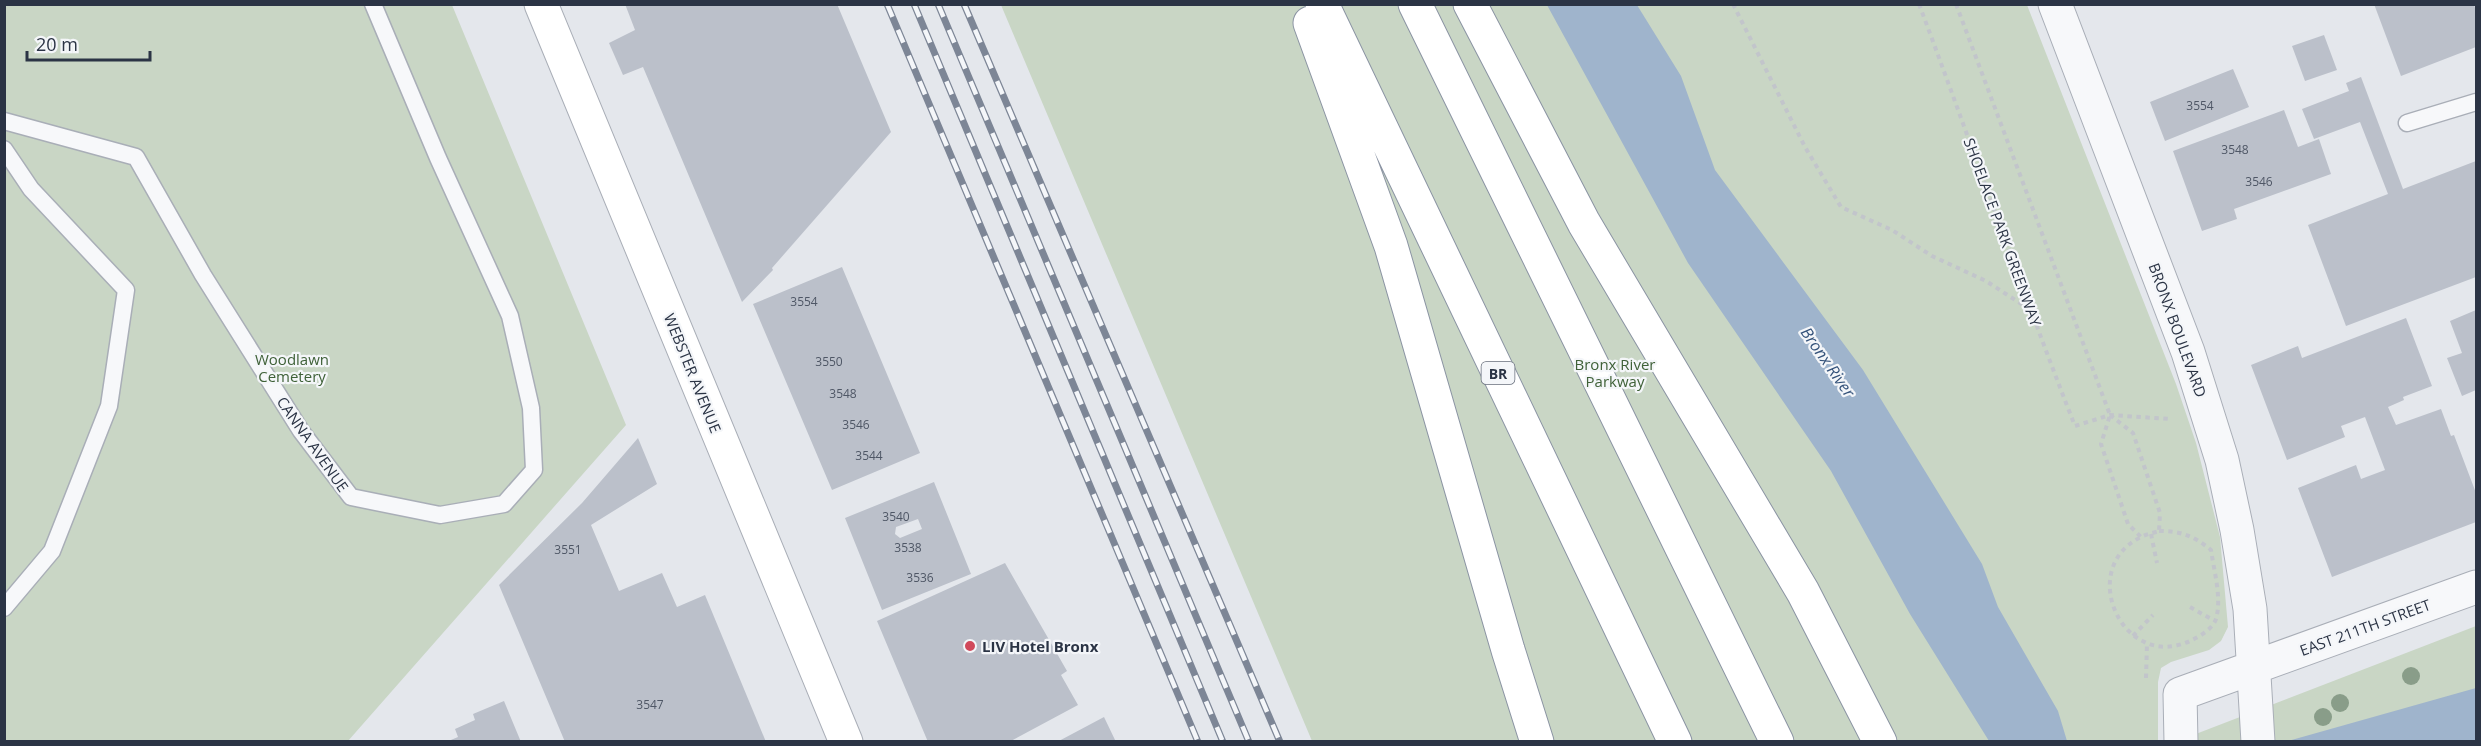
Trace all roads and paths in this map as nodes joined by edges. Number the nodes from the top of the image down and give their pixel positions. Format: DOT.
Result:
graph roads {
  1 [pos="374,4"];
  2 [pos="541,4"];
  3 [pos="1304,4"];
  4 [pos="1322,4"];
  5 [pos="1415,4"];
  6 [pos="1470,4"];
  7 [pos="1733,4"];
  8 [pos="1919,4"];
  9 [pos="1956,4"];
  10 [pos="2055,4"];
  11 [pos="2476,102"];
  12 [pos="4,121"];
  13 [pos="2407,123"];
  14 [pos="4,149"];
  15 [pos="2029,309"];
  16 [pos="2110,415"];
  17 [pos="2211,421"];
  18 [pos="2159,531"];
  19 [pos="2151,534"];
  20 [pos="2141,537"];
  21 [pos="2157,563"];
  22 [pos="2476,587"];
  23 [pos="2190,607"];
  24 [pos="4,608"];
  25 [pos="2153,615"];
  26 [pos="2215,621"];
  27 [pos="2133,636"];
  28 [pos="2254,667"];
  29 [pos="2181,735"];
  30 [pos="2258,738"];
  31 [pos="846,741"];
  32 [pos="1538,741"];
  33 [pos="1675,741"];
  34 [pos="1777,741"];
  35 [pos="1880,741"];
  1 -- 12 [label="lane, CANNA AVENUE"];
  2 -- 31 [label="main road, WEBSTER AVENUE"];
  3 -- 32 [label="main road"];
  4 -- 33 [label="main road, BR"];
  5 -- 34 [label="main road"];
  6 -- 35 [label="main road"];
  7 -- 15 [label="path"];
  8 -- 15 [label="path, SHOELACE PARK GREENWAY"];
  9 -- 16 [label="path"];
  10 -- 17 [label="street, BRONX BOULEVARD"];
  11 -- 13 [label="lane"];
  14 -- 24 [label="lane"];
  15 -- 16 [label="path, SHOELACE PARK GREENWAY"];
  16 -- 17 [label="path"];
  16 -- 18 [label="path"];
  16 -- 20 [label="path"];
  17 -- 28 [label="street, BRONX BOULEVARD"];
  18 -- 19 [label="path"];
  18 -- 26 [label="path"];
  19 -- 20 [label="path"];
  19 -- 21 [label="path"];
  20 -- 27 [label="path"];
  22 -- 28 [label="street, EAST 211TH STREET"];
  23 -- 26 [label="path"];
  25 -- 27 [label="path"];
  26 -- 27 [label="path"];
  28 -- 29 [label="street"];
  28 -- 30 [label="street, BRONX BOULEVARD"];
}
